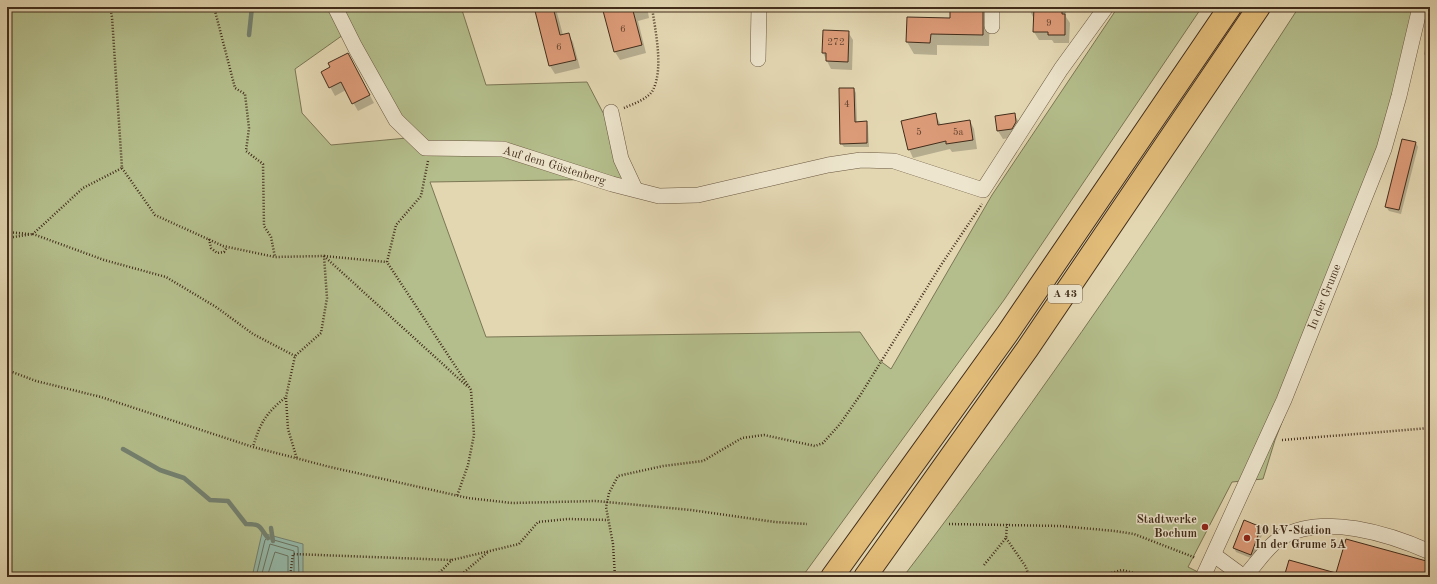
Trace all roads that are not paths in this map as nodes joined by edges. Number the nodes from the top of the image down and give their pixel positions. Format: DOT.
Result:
graph roads {
  1 [pos="335,7"];
  2 [pos="759,7"];
  3 [pos="992,7"];
  4 [pos="1106,7"];
  5 [pos="1230,7"];
  6 [pos="1259,7"];
  7 [pos="1420,7"];
  8 [pos="992,26"];
  9 [pos="758,59"];
  10 [pos="611,112"];
  11 [pos="635,189"];
  12 [pos="1430,552"];
  13 [pos="1208,566"];
  14 [pos="832,577"];
  15 [pos="864,577"];
  16 [pos="1244,577"];
  1 -- 11 [label="lane, Auf dem Güstenberg"];
  2 -- 9 [label="lane"];
  3 -- 8 [label="lane"];
  4 -- 11 [label="lane, Auf dem Güstenberg"];
  5 -- 14 [label="highway, A 43"];
  6 -- 15 [label="highway, A 43"];
  7 -- 13 [label="lane, In der Grume"];
  10 -- 11 [label="lane"];
  12 -- 16 [label="lane"];
  13 -- 16 [label="lane"];
}
